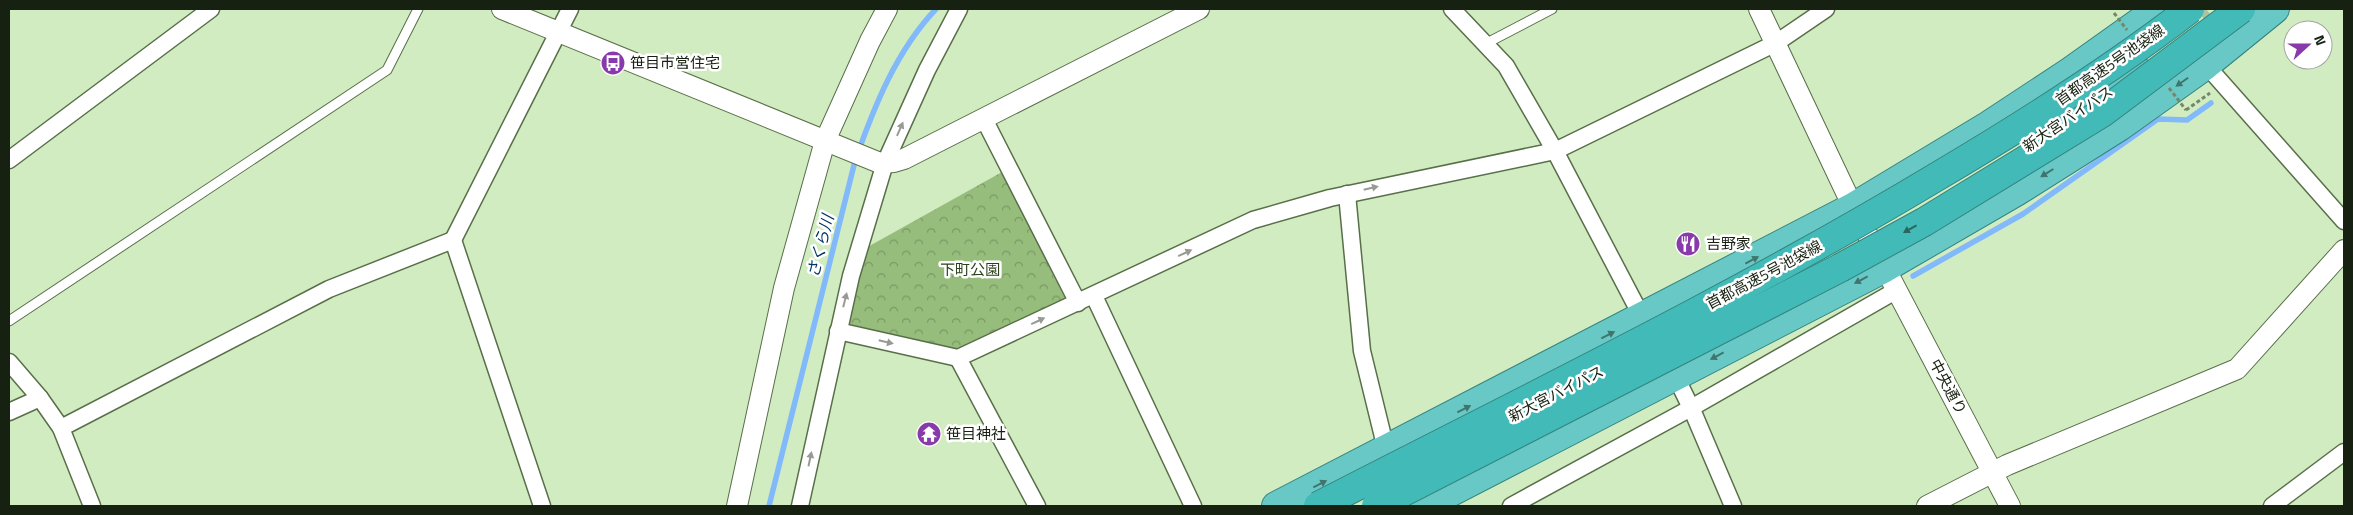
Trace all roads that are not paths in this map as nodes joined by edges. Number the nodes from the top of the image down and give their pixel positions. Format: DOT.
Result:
graph roads {
  1 [pos="211,9"];
  2 [pos="418,9"];
  3 [pos="502,9"];
  4 [pos="570,9"];
  5 [pos="887,9"];
  6 [pos="959,9"];
  7 [pos="1199,9"];
  8 [pos="1452,9"];
  9 [pos="1552,9"];
  10 [pos="1759,9"];
  11 [pos="1826,9"];
  12 [pos="2158,9"];
  13 [pos="2241,9"];
  14 [pos="2275,9"];
  15 [pos="2206,13"];
  16 [pos="558,32"];
  17 [pos="1776,43"];
  18 [pos="1485,44"];
  19 [pos="2213,59"];
  20 [pos="984,118"];
  21 [pos="832,144"];
  22 [pos="1555,151"];
  23 [pos="9,160"];
  24 [pos="882,163"];
  25 [pos="1347,194"];
  26 [pos="1921,203"];
  27 [pos="1853,207"];
  28 [pos="2344,220"];
  29 [pos="454,240"];
  30 [pos="2344,250"];
  31 [pos="1891,279"];
  32 [pos="1094,296"];
  33 [pos="1078,303"];
  34 [pos="1642,317"];
  35 [pos="9,321"];
  36 [pos="838,331"];
  37 [pos="958,358"];
  38 [pos="9,362"];
  39 [pos="1676,377"];
  40 [pos="40,398"];
  41 [pos="1691,408"];
  42 [pos="9,412"];
  43 [pos="61,428"];
  44 [pos="1386,449"];
  45 [pos="2344,452"];
  46 [pos="1993,472"];
  47 [pos="92,506"];
  48 [pos="542,506"];
  49 [pos="736,506"];
  50 [pos="800,506"];
  51 [pos="1037,506"];
  52 [pos="1193,506"];
  53 [pos="1276,506"];
  54 [pos="1320,506"];
  55 [pos="1366,506"];
  56 [pos="1376,506"];
  57 [pos="1424,506"];
  58 [pos="1511,506"];
  59 [pos="1733,506"];
  60 [pos="1927,506"];
  61 [pos="2010,506"];
  62 [pos="2272,506"];
  1 -- 23 [label="street"];
  2 -- 35 [label="lane"];
  3 -- 16 [label="street"];
  4 -- 16 [label="street"];
  5 -- 21 [label="street"];
  24 -- 6 [label="street, one-way"];
  7 -- 20 [label="street"];
  8 -- 18 [label="street"];
  9 -- 18 [label="lane"];
  10 -- 17 [label="street, 中央通り"];
  11 -- 17 [label="street"];
  12 -- 27 [label="highway"];
  13 -- 56 [label="highway, 首都高速5号池袋線, one-way, bridge"];
  14 -- 19 [label="highway"];
  15 -- 19 [label="highway"];
  15 -- 26 [label="highway, 新大宮バイパス"];
  15 -- 54 [label="highway, 首都高速5号池袋線, bridge"];
  16 -- 21 [label="street"];
  16 -- 29 [label="street"];
  17 -- 22 [label="street"];
  17 -- 27 [label="street, 中央通り"];
  18 -- 22 [label="street"];
  19 -- 28 [label="street"];
  19 -- 31 [label="highway, one-way"];
  20 -- 24 [label="street"];
  20 -- 33 [label="street"];
  21 -- 24 [label="street"];
  21 -- 49 [label="street"];
  25 -- 22 [label="street, one-way"];
  22 -- 34 [label="street"];
  36 -- 24 [label="street, one-way"];
  32 -- 25 [label="street, one-way"];
  25 -- 44 [label="street"];
  27 -- 31 [label="street, 中央通り"];
  34 -- 27 [label="highway, one-way"];
  29 -- 43 [label="street"];
  29 -- 48 [label="street"];
  30 -- 46 [label="street"];
  31 -- 39 [label="highway, one-way"];
  31 -- 41 [label="street"];
  31 -- 46 [label="street, 中央通り"];
  32 -- 33 [label="street"];
  32 -- 52 [label="street"];
  37 -- 33 [label="street, one-way"];
  44 -- 34 [label="highway, one-way"];
  36 -- 37 [label="street, one-way"];
  50 -- 36 [label="street, one-way"];
  37 -- 51 [label="street"];
  38 -- 40 [label="street"];
  39 -- 41 [label="street"];
  39 -- 57 [label="highway"];
  40 -- 42 [label="street"];
  40 -- 43 [label="street"];
  41 -- 58 [label="street"];
  41 -- 59 [label="street"];
  43 -- 47 [label="street"];
  53 -- 44 [label="highway, one-way"];
  45 -- 62 [label="street"];
  46 -- 60 [label="street"];
  46 -- 61 [label="street, 中央通り"];
  54 -- 55 [label="highway, 新大宮バイパス"];
}
